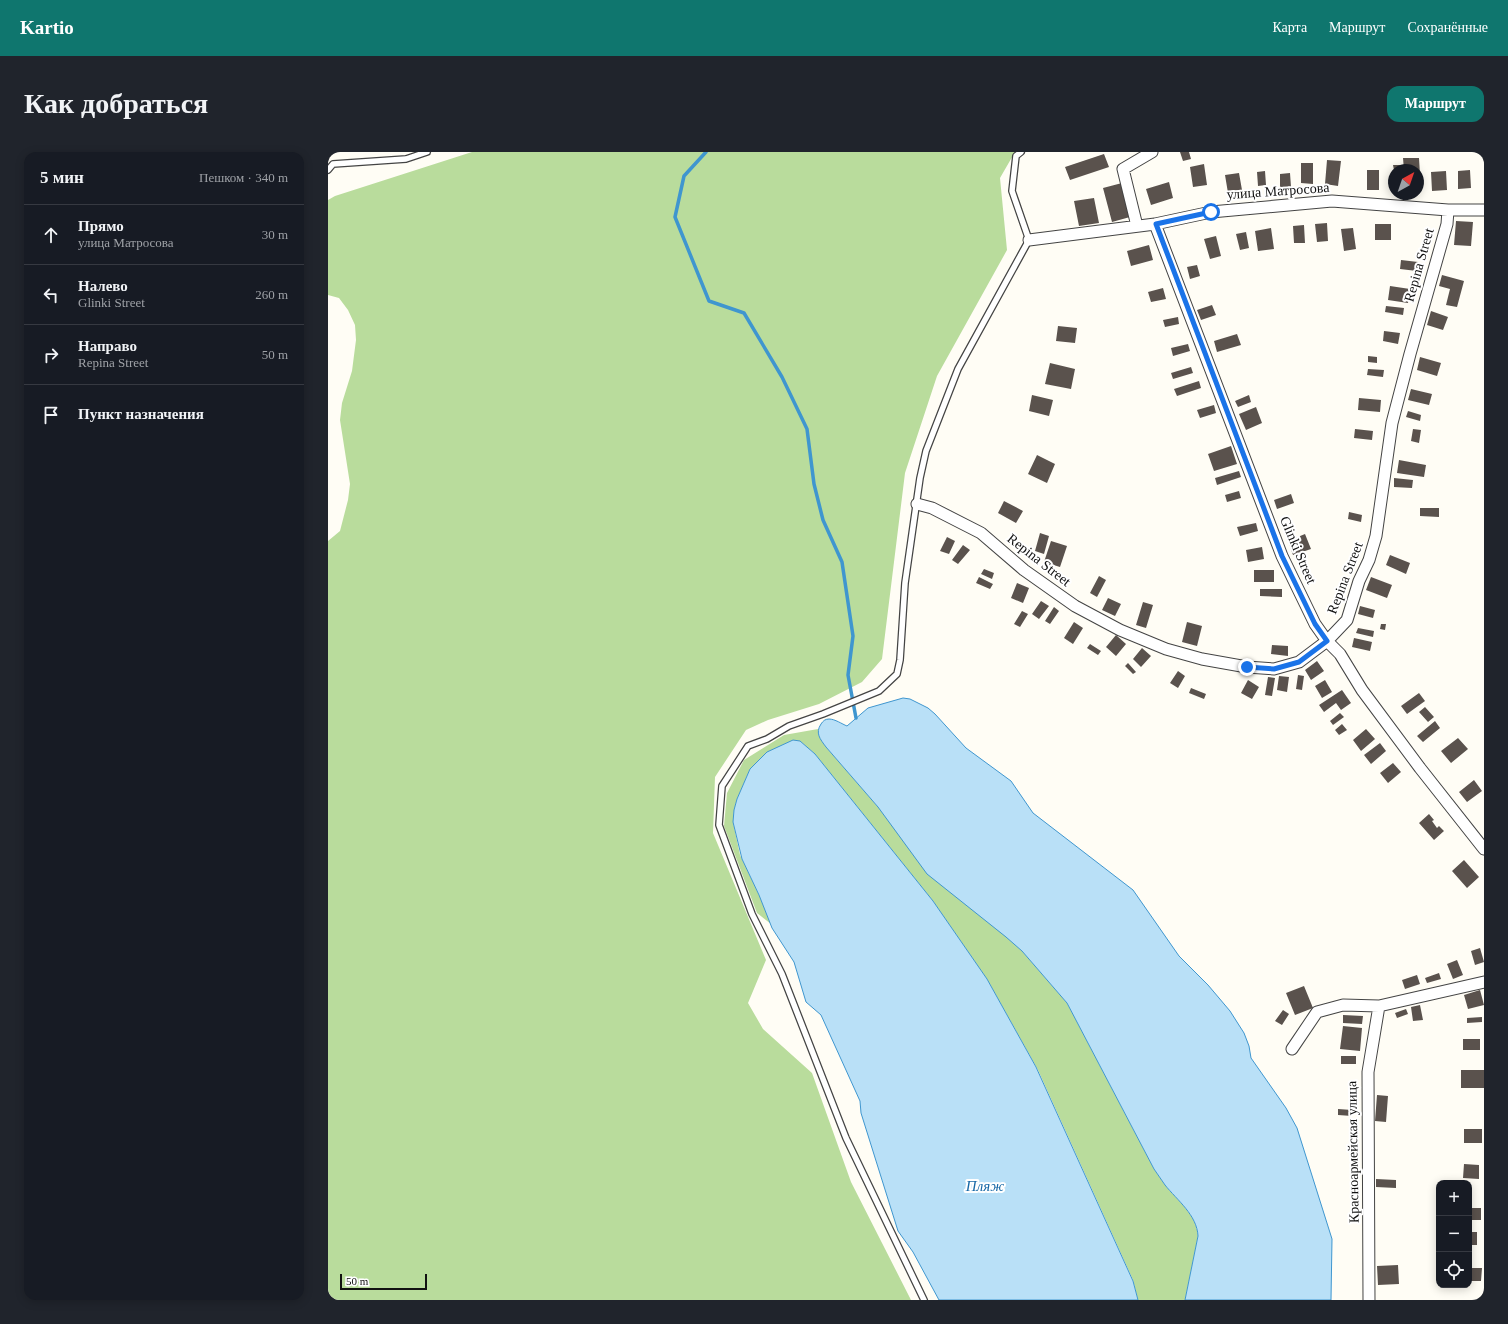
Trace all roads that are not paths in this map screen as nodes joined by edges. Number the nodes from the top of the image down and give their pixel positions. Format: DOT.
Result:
graph roads {
  1 [pos="427,152"];
  2 [pos="1021,152"];
  3 [pos="1152,152"];
  4 [pos="328,170"];
  5 [pos="1448,210"];
  6 [pos="1484,210"];
  7 [pos="1156,224"];
  8 [pos="1137,226"];
  9 [pos="1029,240"];
  10 [pos="917,504"];
  11 [pos="1327,641"];
  12 [pos="1484,849"];
  13 [pos="1484,982"];
  14 [pos="1380,1006"];
  15 [pos="1292,1049"];
  16 [pos="924,1300"];
  17 [pos="1369,1300"];
  1 -- 4 [label="lane"];
  2 -- 9 [label="lane"];
  3 -- 8 [label="street"];
  5 -- 6 [label="street, улица Матросова"];
  5 -- 7 [label="street, улица Матросова"];
  5 -- 11 [label="street, Repina Street"];
  7 -- 8 [label="street, улица Матросова"];
  7 -- 11 [label="street, Glinki Street"];
  8 -- 9 [label="street, улица Матросова"];
  9 -- 10 [label="lane"];
  10 -- 11 [label="street, Repina Street"];
  10 -- 16 [label="lane"];
  11 -- 12 [label="street, Glinki Street"];
  13 -- 14 [label="street"];
  14 -- 15 [label="street"];
  14 -- 17 [label="street, Красноармейская улица"];
}
